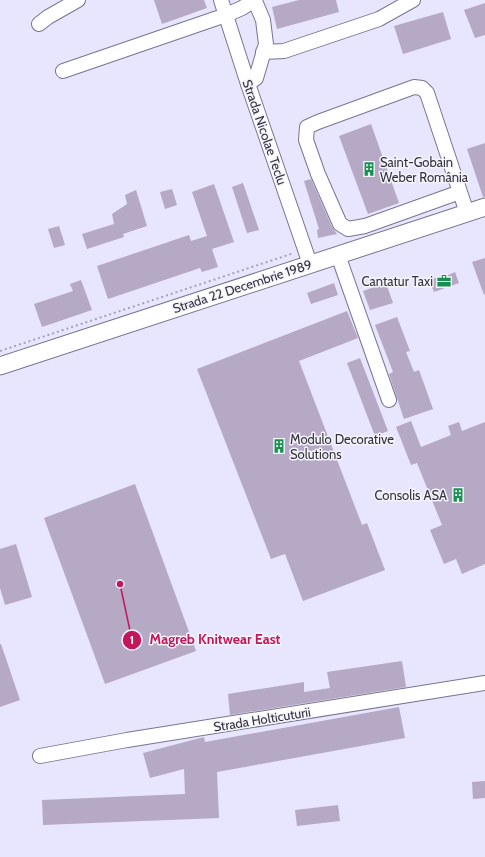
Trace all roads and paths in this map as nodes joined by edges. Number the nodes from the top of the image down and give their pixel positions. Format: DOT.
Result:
graph roads {
  1 [pos="78,0"];
  2 [pos="221,0"];
  3 [pos="255,0"];
  4 [pos="413,0"];
  5 [pos="226,15"];
  6 [pos="39,24"];
  7 [pos="263,52"];
  8 [pos="63,71"];
  9 [pos="248,84"];
  10 [pos="460,192"];
  11 [pos="485,208"];
  12 [pos="467,213"];
  13 [pos="338,255"];
  14 [pos="307,257"];
  15 [pos="0,351"];
  16 [pos="0,366"];
  17 [pos="389,400"];
  18 [pos="485,683"];
  19 [pos="40,756"];
  1 -- 6 [label="street"];
  2 -- 5 [label="street, Strada Nicolae Teclu"];
  3 -- 5 [label="street"];
  3 -- 7 [label="street"];
  4 -- 7 [label="street"];
  5 -- 8 [label="street"];
  5 -- 9 [label="street, Strada Nicolae Teclu"];
  7 -- 9 [label="street"];
  9 -- 14 [label="street, Strada Nicolae Teclu"];
  10 -- 10 [label="street"];
  10 -- 12 [label="street"];
  11 -- 12 [label="main road, Strada 22 Decembrie 1989"];
  12 -- 13 [label="main road, Strada 22 Decembrie 1989"];
  13 -- 14 [label="main road, Strada 22 Decembrie 1989"];
  13 -- 17 [label="street"];
  14 -- 15 [label="path"];
  14 -- 16 [label="main road, Strada 22 Decembrie 1989"];
  18 -- 19 [label="street, Strada Holticuturii"];
}
